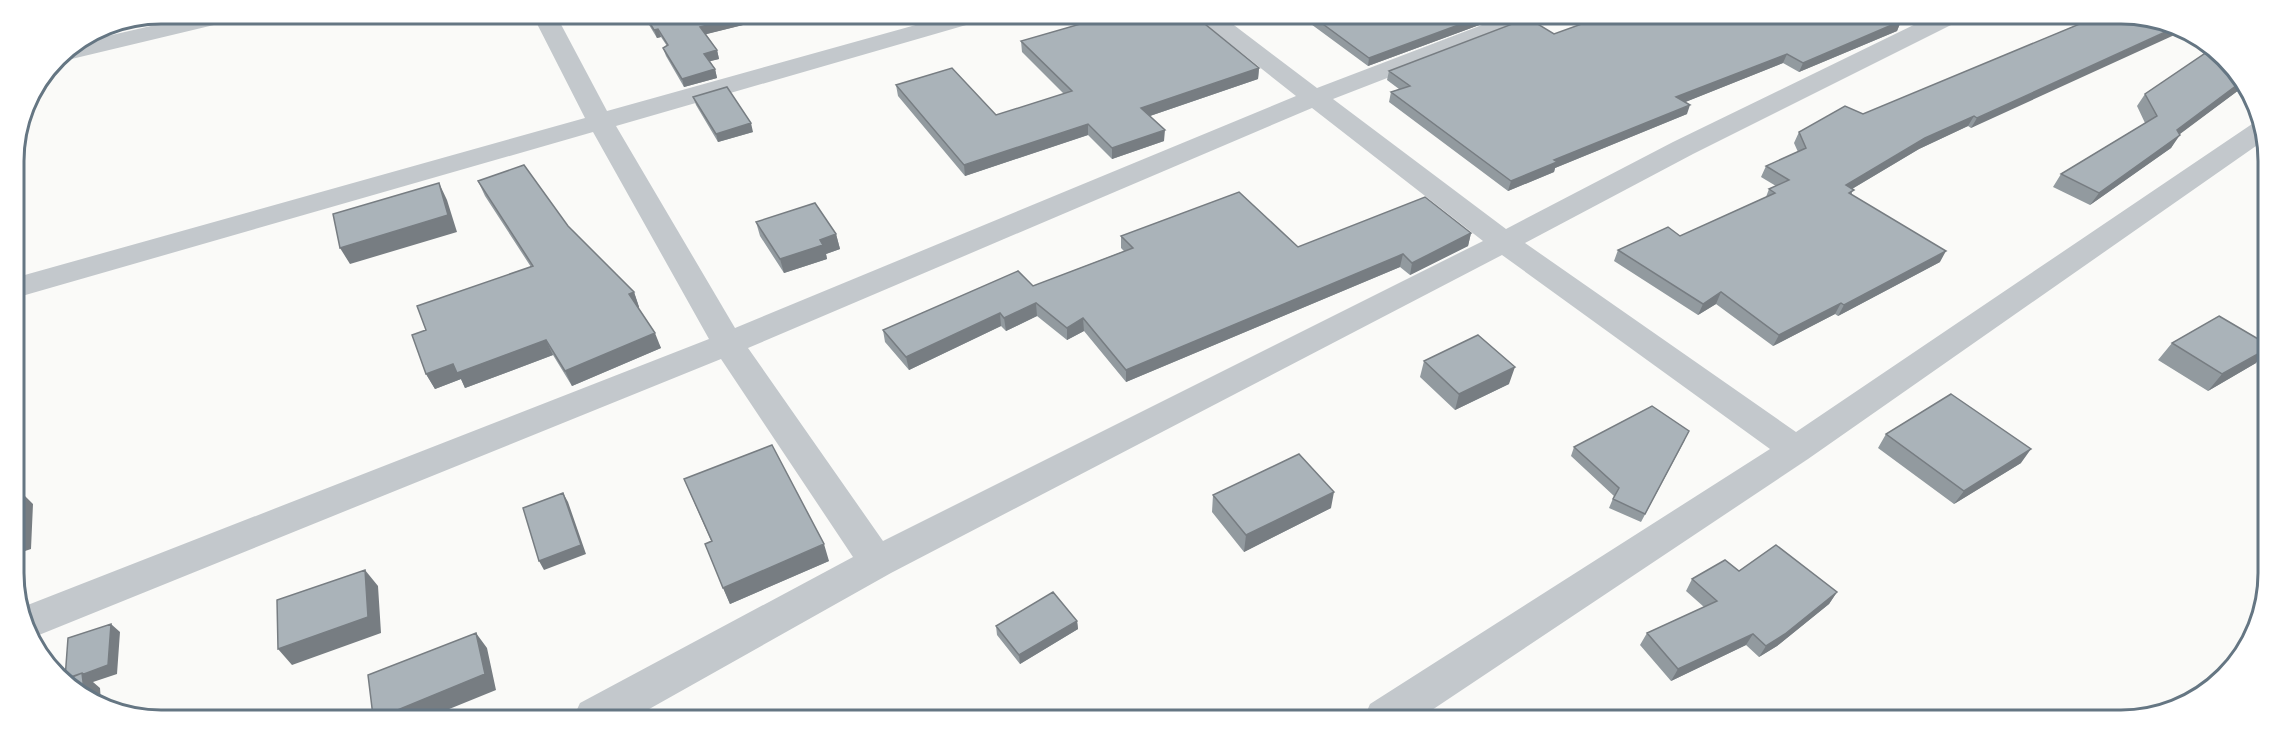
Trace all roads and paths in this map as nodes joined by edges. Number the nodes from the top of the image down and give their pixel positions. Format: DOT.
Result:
graph roads {
  1 [pos="190,24"];
  2 [pos="549,24"];
  3 [pos="944,24"];
  4 [pos="1218,24"];
  5 [pos="1506,24"];
  6 [pos="1935,24"];
  7 [pos="80,51"];
  8 [pos="1316,97"];
  9 [pos="600,122"];
  10 [pos="2255,134"];
  11 [pos="1504,242"];
  12 [pos="24,285"];
  13 [pos="728,344"];
  14 [pos="1796,450"];
  15 [pos="877,562"];
  16 [pos="33,621"];
  17 [pos="608,710"];
  18 [pos="1397,710"];
  1 -- 7 [label="street"];
  2 -- 9 [label="street"];
  3 -- 9 [label="street"];
  4 -- 8 [label="street"];
  5 -- 8 [label="street"];
  6 -- 11 [label="street"];
  8 -- 11 [label="street"];
  8 -- 13 [label="street"];
  9 -- 12 [label="street"];
  9 -- 13 [label="street"];
  10 -- 14 [label="street"];
  11 -- 14 [label="street"];
  11 -- 15 [label="street"];
  13 -- 15 [label="street"];
  13 -- 16 [label="street"];
  14 -- 18 [label="street"];
  15 -- 17 [label="street"];
}
